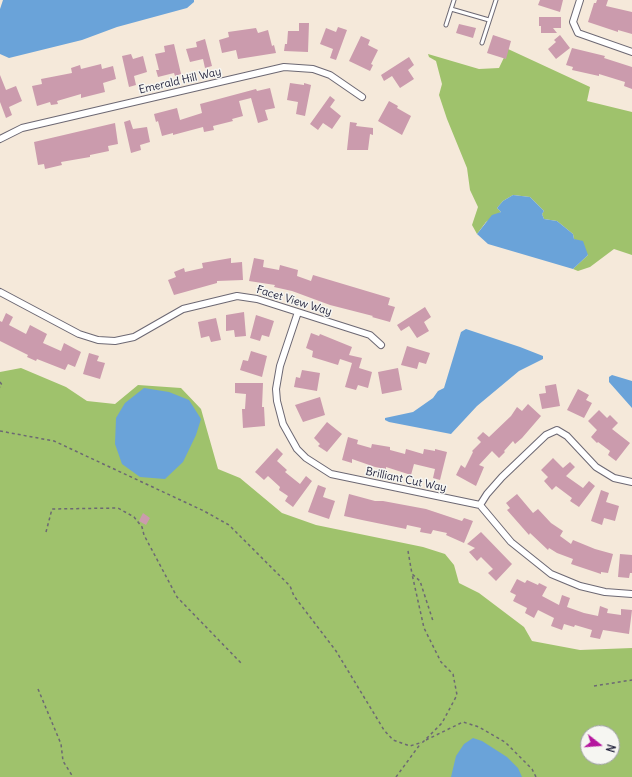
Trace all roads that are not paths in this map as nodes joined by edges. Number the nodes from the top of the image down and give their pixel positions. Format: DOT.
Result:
graph roads {
  1 [pos="454,0"];
  2 [pos="496,0"];
  3 [pos="580,0"];
  4 [pos="451,9"];
  5 [pos="489,20"];
  6 [pos="446,25"];
  7 [pos="482,43"];
  8 [pos="632,52"];
  9 [pos="362,97"];
  10 [pos="0,139"];
  11 [pos="0,292"];
  12 [pos="298,312"];
  13 [pos="381,345"];
  14 [pos="632,482"];
  15 [pos="480,505"];
  16 [pos="632,594"];
  1 -- 4 [label="lane"];
  2 -- 5 [label="lane"];
  3 -- 8 [label="street"];
  4 -- 5 [label="lane"];
  4 -- 6 [label="lane"];
  5 -- 7 [label="lane"];
  9 -- 10 [label="street, Emerald Hill Way"];
  11 -- 12 [label="street, Facet View Way"];
  12 -- 13 [label="street, Facet View Way"];
  12 -- 15 [label="street, Brilliant Cut Way"];
  14 -- 15 [label="street"];
  15 -- 16 [label="street"];
}
